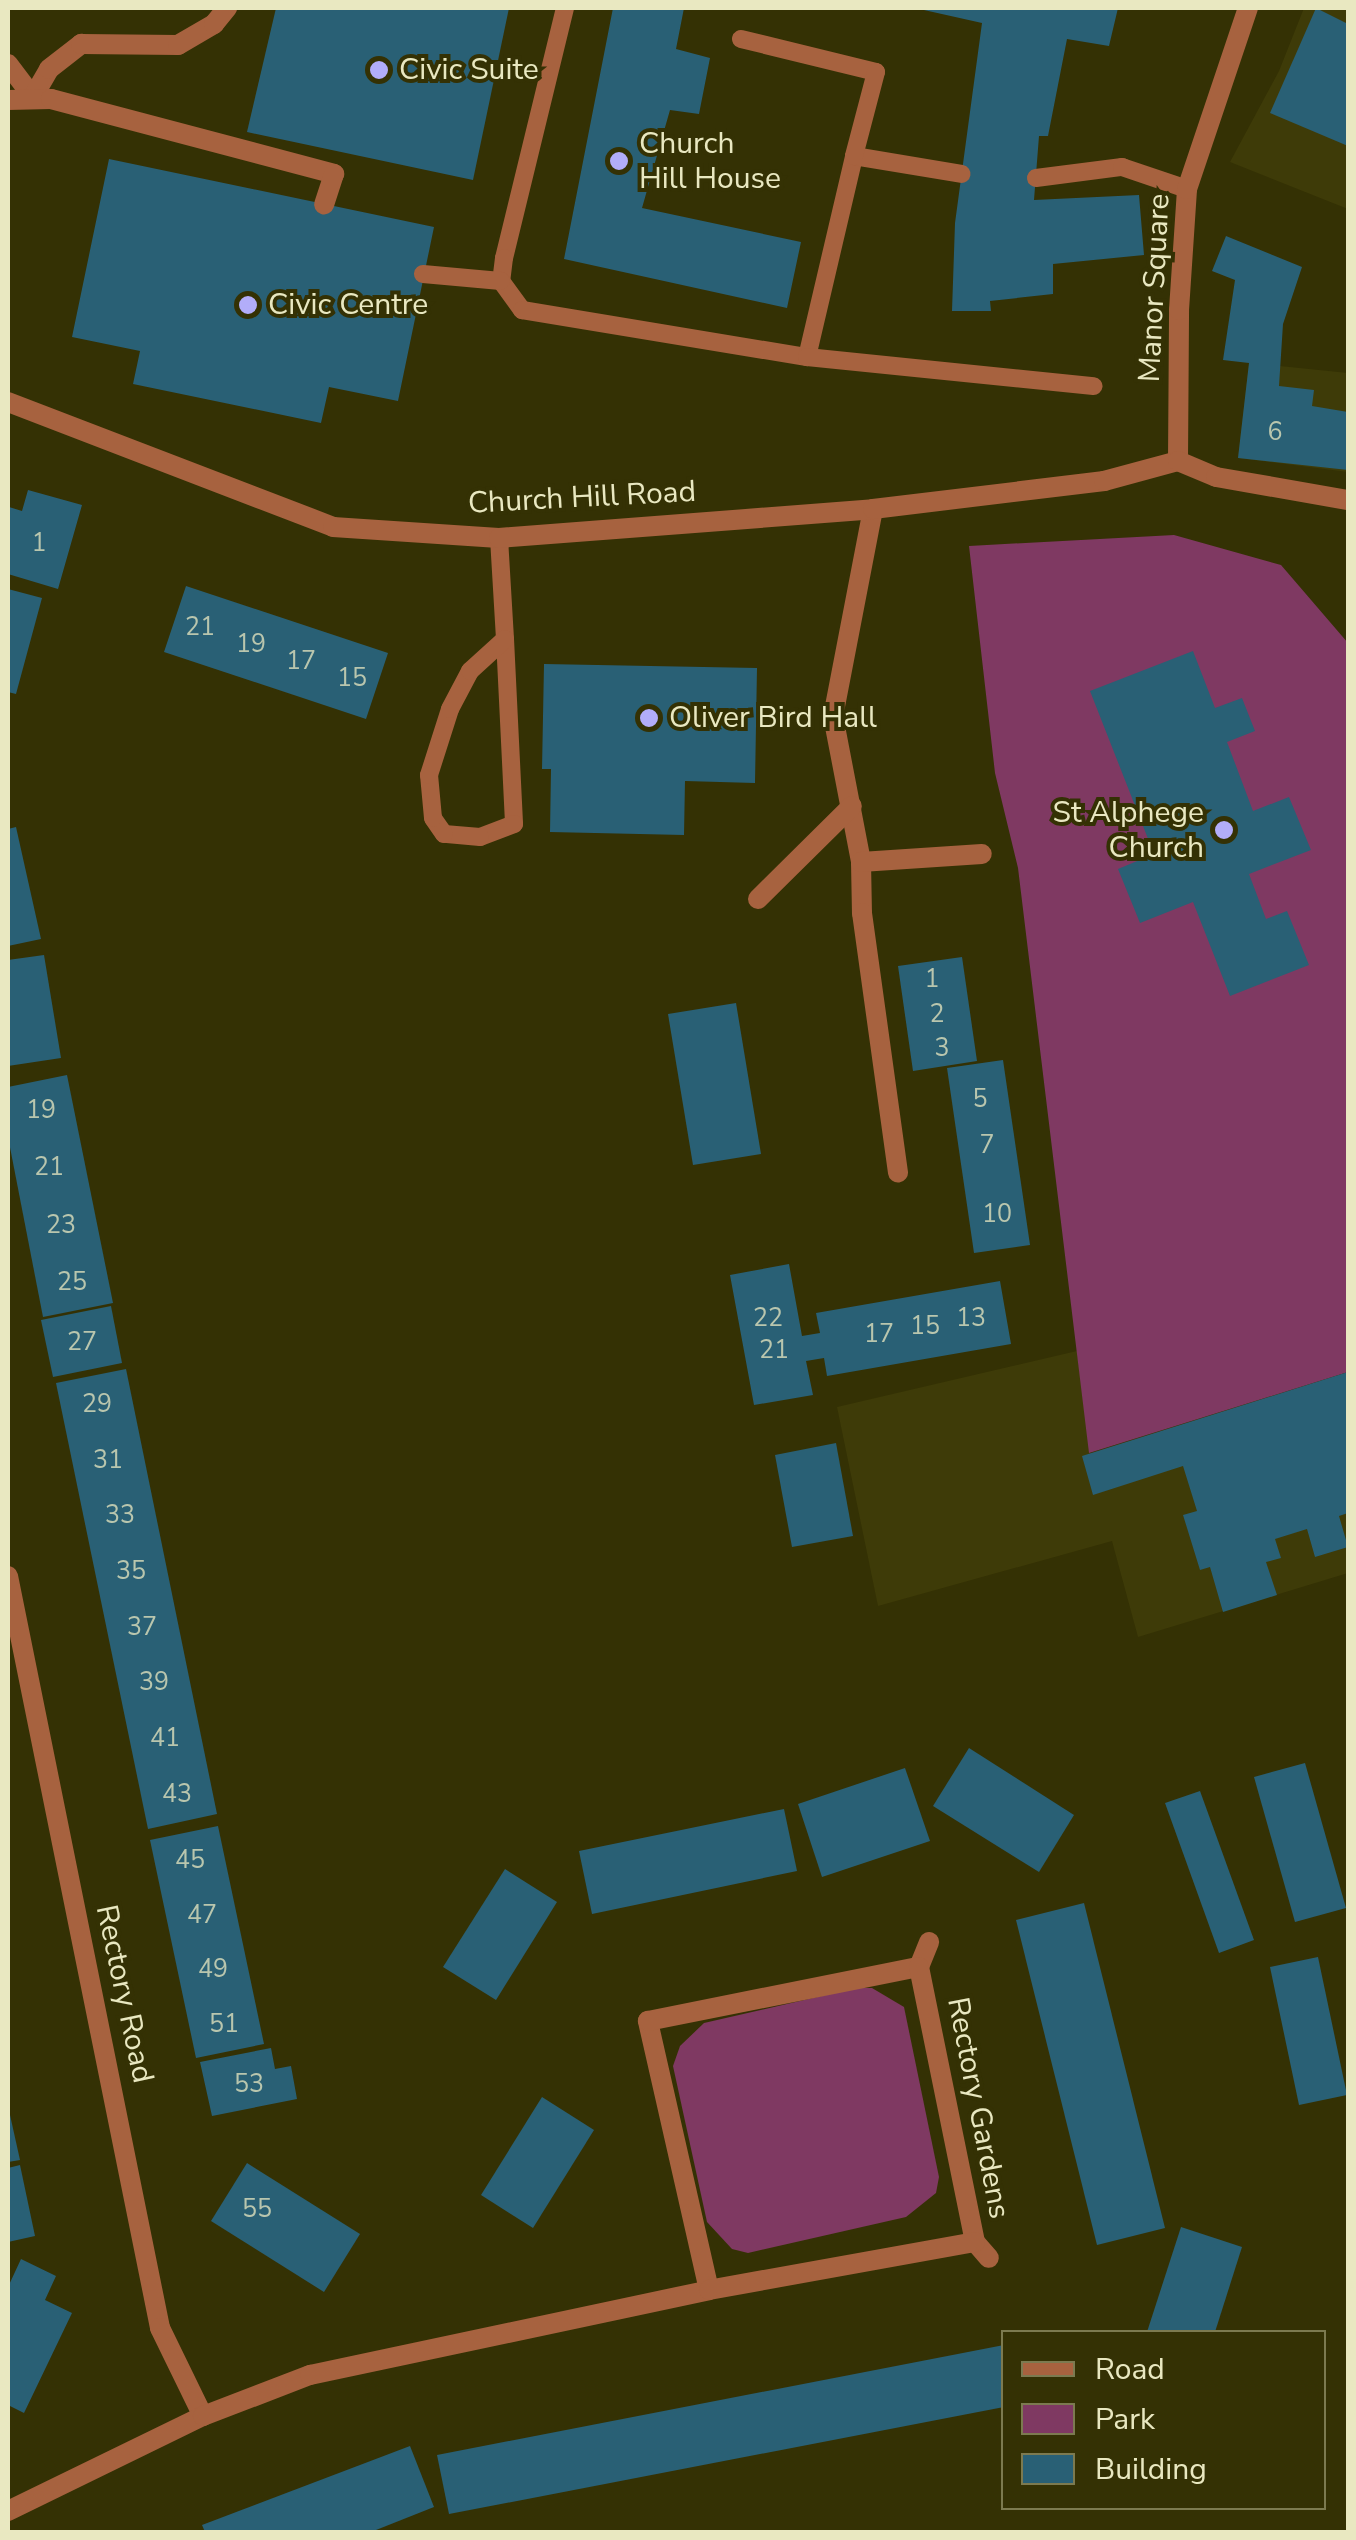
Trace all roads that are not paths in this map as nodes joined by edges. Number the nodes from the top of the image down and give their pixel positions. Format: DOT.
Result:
graph roads {
  1 [pos="227,8"];
  2 [pos="565,8"];
  3 [pos="1248,8"];
  4 [pos="742,39"];
  5 [pos="8,64"];
  6 [pos="33,96"];
  7 [pos="8,100"];
  8 [pos="854,156"];
  9 [pos="961,174"];
  10 [pos="1036,178"];
  11 [pos="1188,189"];
  12 [pos="324,204"];
  13 [pos="423,274"];
  14 [pos="501,281"];
  15 [pos="807,357"];
  16 [pos="1094,386"];
  17 [pos="8,402"];
  18 [pos="1178,461"];
  19 [pos="1348,500"];
  20 [pos="873,508"];
  21 [pos="499,538"];
  22 [pos="505,639"];
  23 [pos="852,806"];
  24 [pos="982,854"];
  25 [pos="861,862"];
  26 [pos="758,899"];
  27 [pos="898,1173"];
  28 [pos="8,1576"];
  29 [pos="929,1942"];
  30 [pos="919,1967"];
  31 [pos="709,2290"];
  32 [pos="202,2416"];
  33 [pos="8,2511"];
  1 -- 6 [label="street"];
  2 -- 14 [label="lane"];
  3 -- 11 [label="street, Manor Square"];
  4 -- 8 [label="lane"];
  5 -- 6 [label="street"];
  6 -- 7 [label="street"];
  6 -- 12 [label="street"];
  8 -- 9 [label="lane"];
  8 -- 15 [label="lane"];
  10 -- 11 [label="lane"];
  11 -- 18 [label="street, Manor Square"];
  13 -- 14 [label="lane"];
  14 -- 15 [label="lane"];
  15 -- 16 [label="lane"];
  17 -- 21 [label="street, Church Hill Road"];
  18 -- 19 [label="street"];
  18 -- 20 [label="street, Church Hill Road"];
  20 -- 21 [label="street, Church Hill Road"];
  20 -- 23 [label="street"];
  21 -- 22 [label="lane"];
  22 -- 22 [label="lane"];
  23 -- 25 [label="street"];
  23 -- 26 [label="street"];
  24 -- 25 [label="street"];
  25 -- 27 [label="street"];
  28 -- 32 [label="street, Rectory Road"];
  29 -- 30 [label="street"];
  30 -- 31 [label="street, Rectory Gardens"];
  30 -- 31 [label="street, Rectory Gardens"];
  31 -- 32 [label="street, Rectory Gardens"];
  32 -- 33 [label="street, Rectory Gardens"];
}
